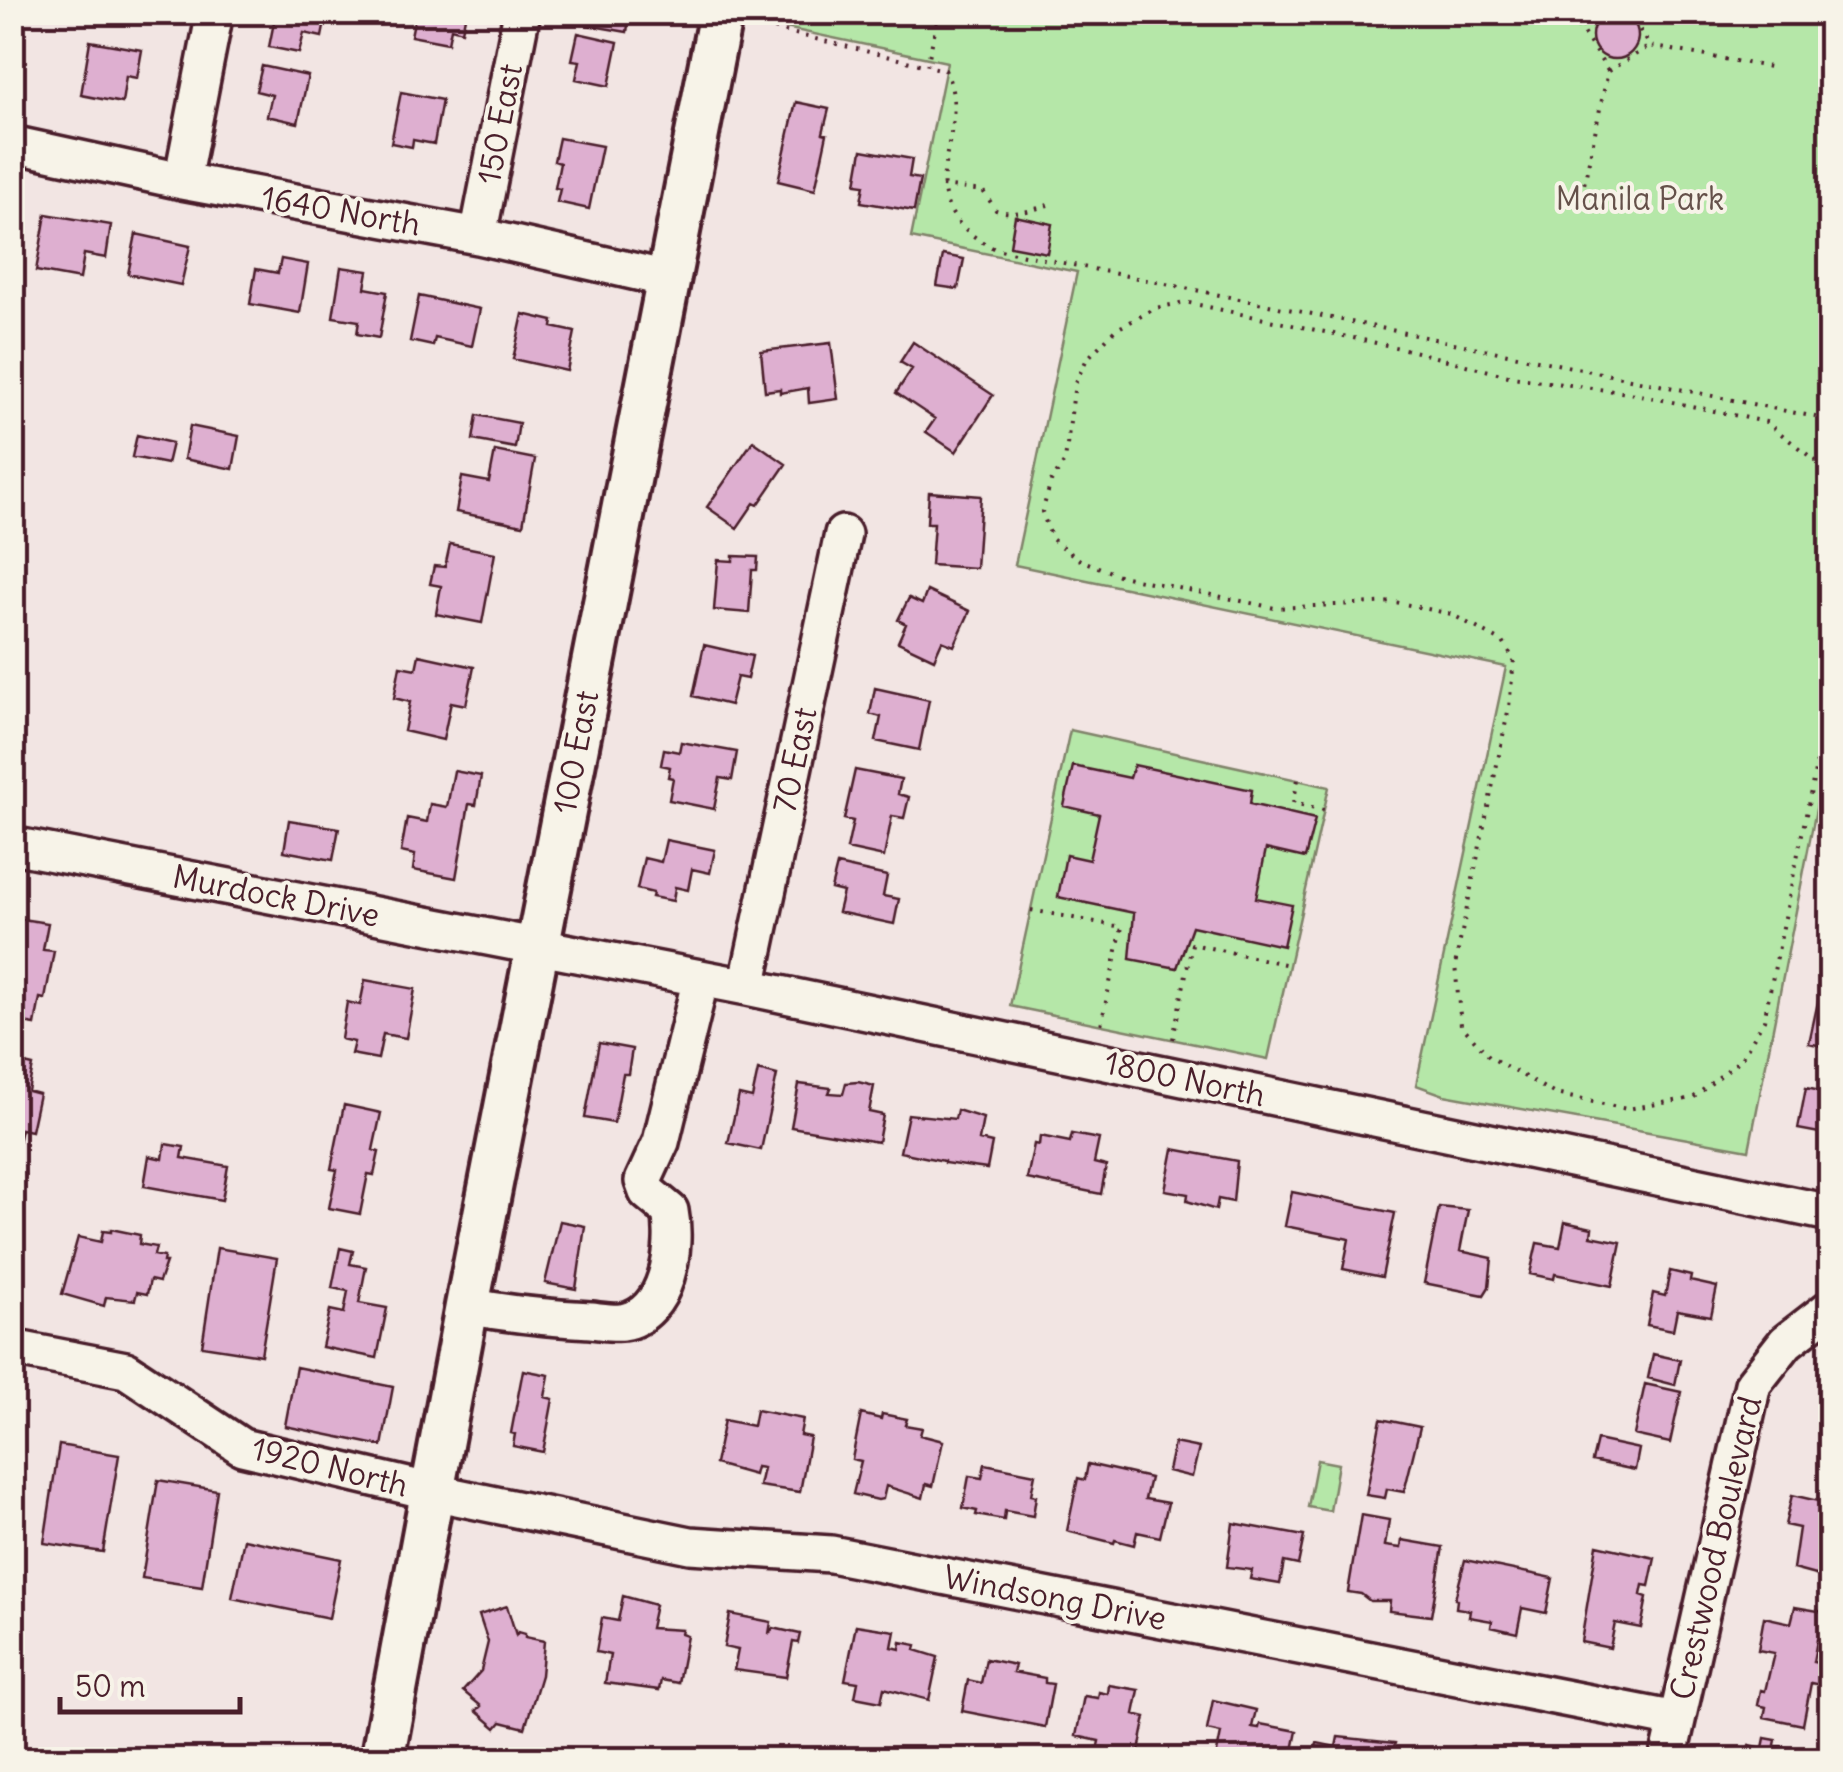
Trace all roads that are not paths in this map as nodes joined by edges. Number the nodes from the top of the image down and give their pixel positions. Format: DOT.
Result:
graph roads {
  1 [pos="215,12"];
  2 [pos="522,12"];
  3 [pos="735,18"];
  4 [pos="12,144"];
  5 [pos="182,182"];
  6 [pos="478,236"];
  7 [pos="668,279"];
  8 [pos="843,534"];
  9 [pos="12,846"];
  10 [pos="538,946"];
  11 [pos="701,978"];
  12 [pos="747,987"];
  13 [pos="1830,1213"];
  14 [pos="467,1306"];
  15 [pos="1830,1308"];
  16 [pos="12,1348"];
  17 [pos="432,1492"];
  18 [pos="1676,1720"];
  19 [pos="382,1760"];
  20 [pos="1668,1760"];
  1 -- 5 [label="street"];
  2 -- 6 [label="street, 150 East"];
  3 -- 7 [label="main road, 100 East"];
  4 -- 5 [label="street, 1640 North"];
  5 -- 6 [label="street, 1640 North"];
  6 -- 7 [label="street, 1640 North"];
  7 -- 10 [label="main road, 100 East"];
  8 -- 12 [label="street, 70 East"];
  9 -- 10 [label="street, Murdock Drive"];
  10 -- 11 [label="street, 1800 North"];
  10 -- 14 [label="main road, 100 East"];
  11 -- 12 [label="street, 1800 North"];
  11 -- 14 [label="street"];
  12 -- 13 [label="street, 1800 North"];
  14 -- 17 [label="main road, 100 East"];
  15 -- 18 [label="street, Crestwood Boulevard"];
  16 -- 17 [label="street, 1920 North"];
  17 -- 18 [label="street, Windsong Drive"];
  17 -- 19 [label="main road, 100 East"];
  18 -- 20 [label="street, Crestwood Boulevard"];
}
